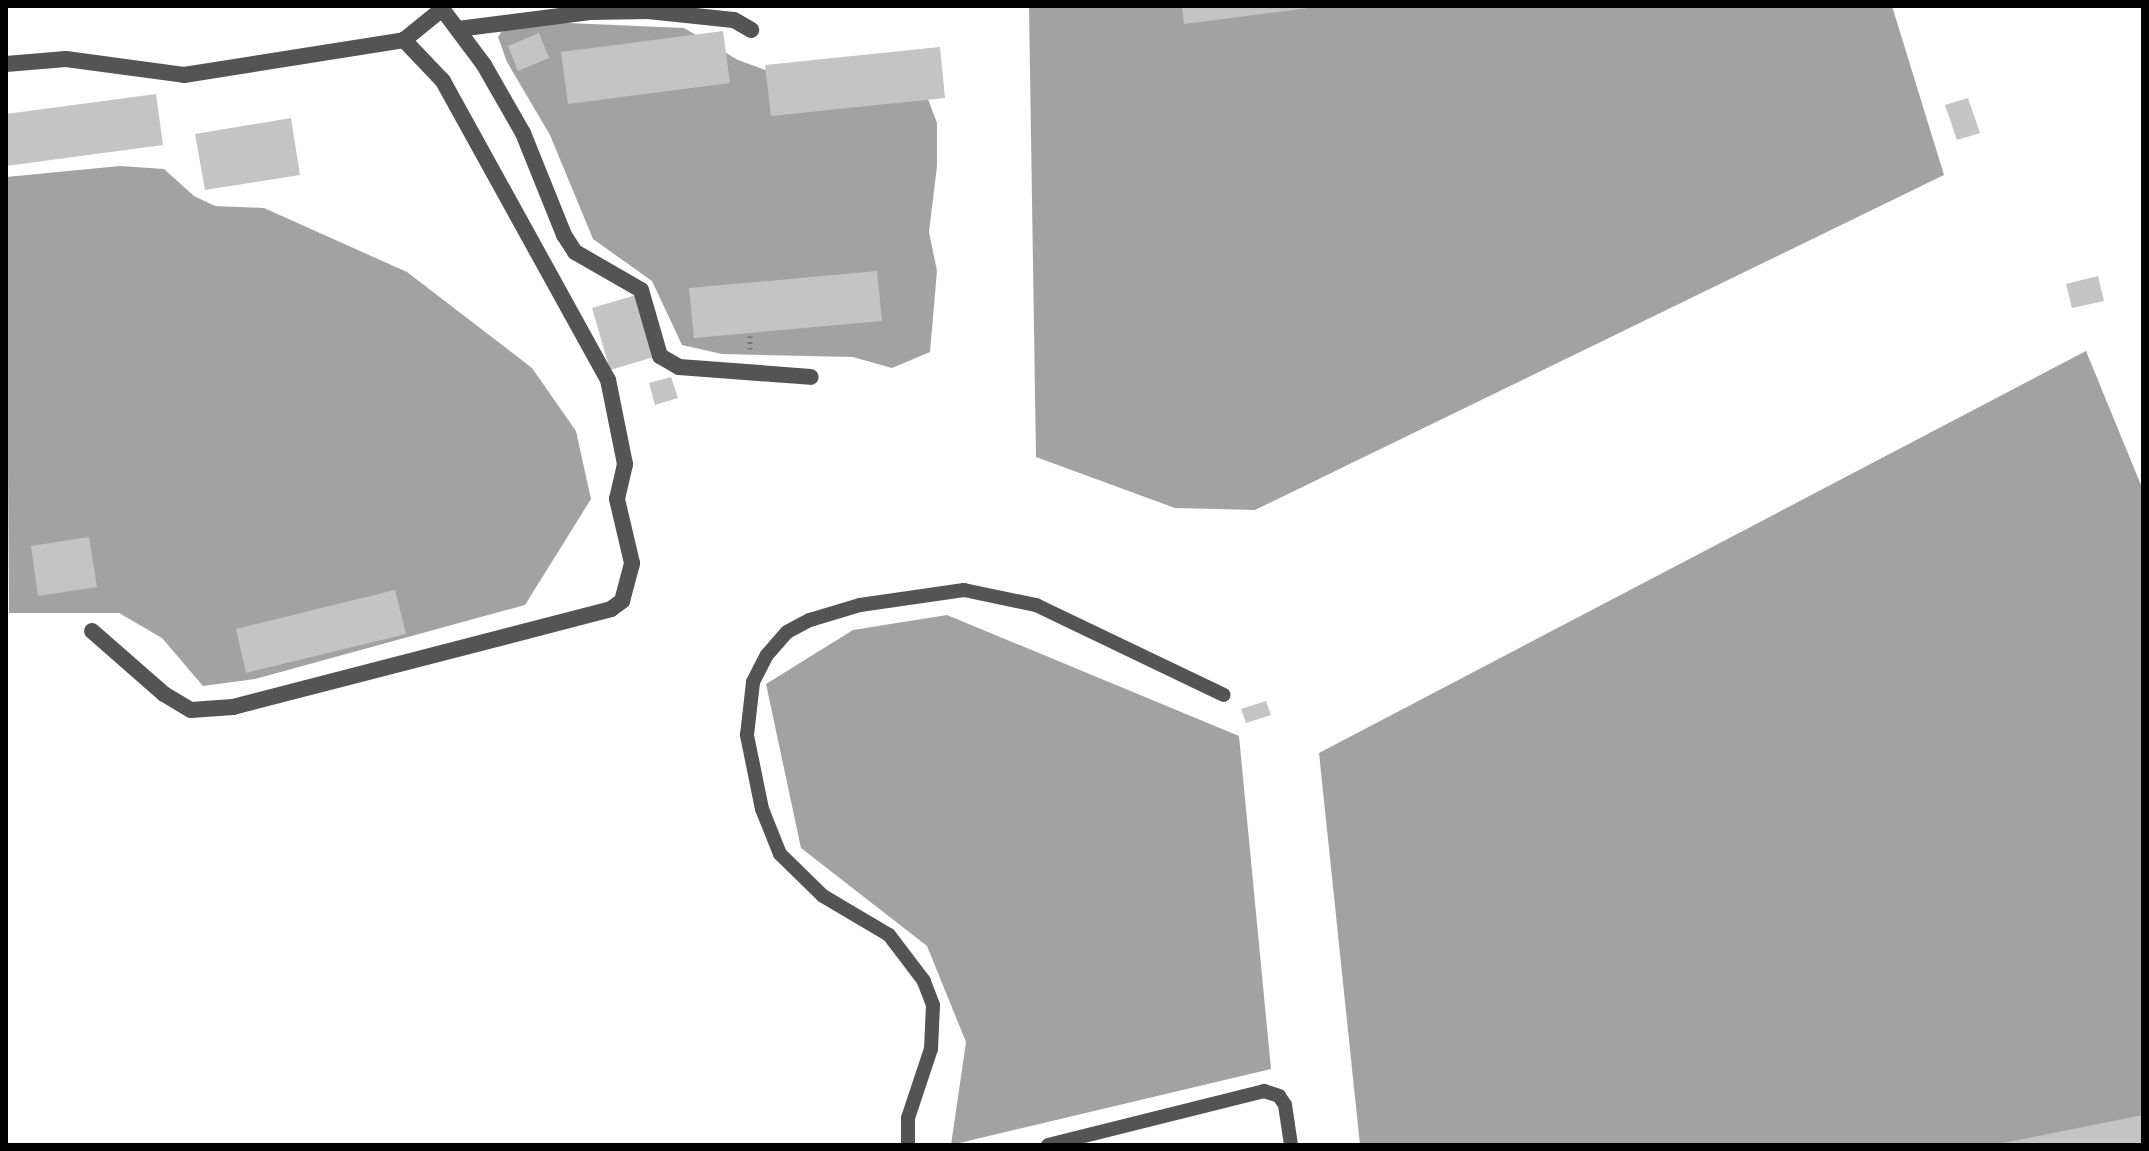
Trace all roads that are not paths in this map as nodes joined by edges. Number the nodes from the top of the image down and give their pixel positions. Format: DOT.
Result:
graph roads {
  1 [pos="441,8"];
  2 [pos="458,29"];
  3 [pos="751,30"];
  4 [pos="404,40"];
  5 [pos="6,64"];
  6 [pos="811,377"];
  7 [pos="92,631"];
  8 [pos="1224,695"];
  9 [pos="908,1145"];
  10 [pos="1048,1145"];
  11 [pos="1291,1145"];
  1 -- 2 [label="street"];
  1 -- 4 [label="street"];
  2 -- 3 [label="street"];
  2 -- 6 [label="street"];
  4 -- 5 [label="street"];
  4 -- 7 [label="street"];
  8 -- 9 [label="lane"];
  10 -- 11 [label="lane"];
}
